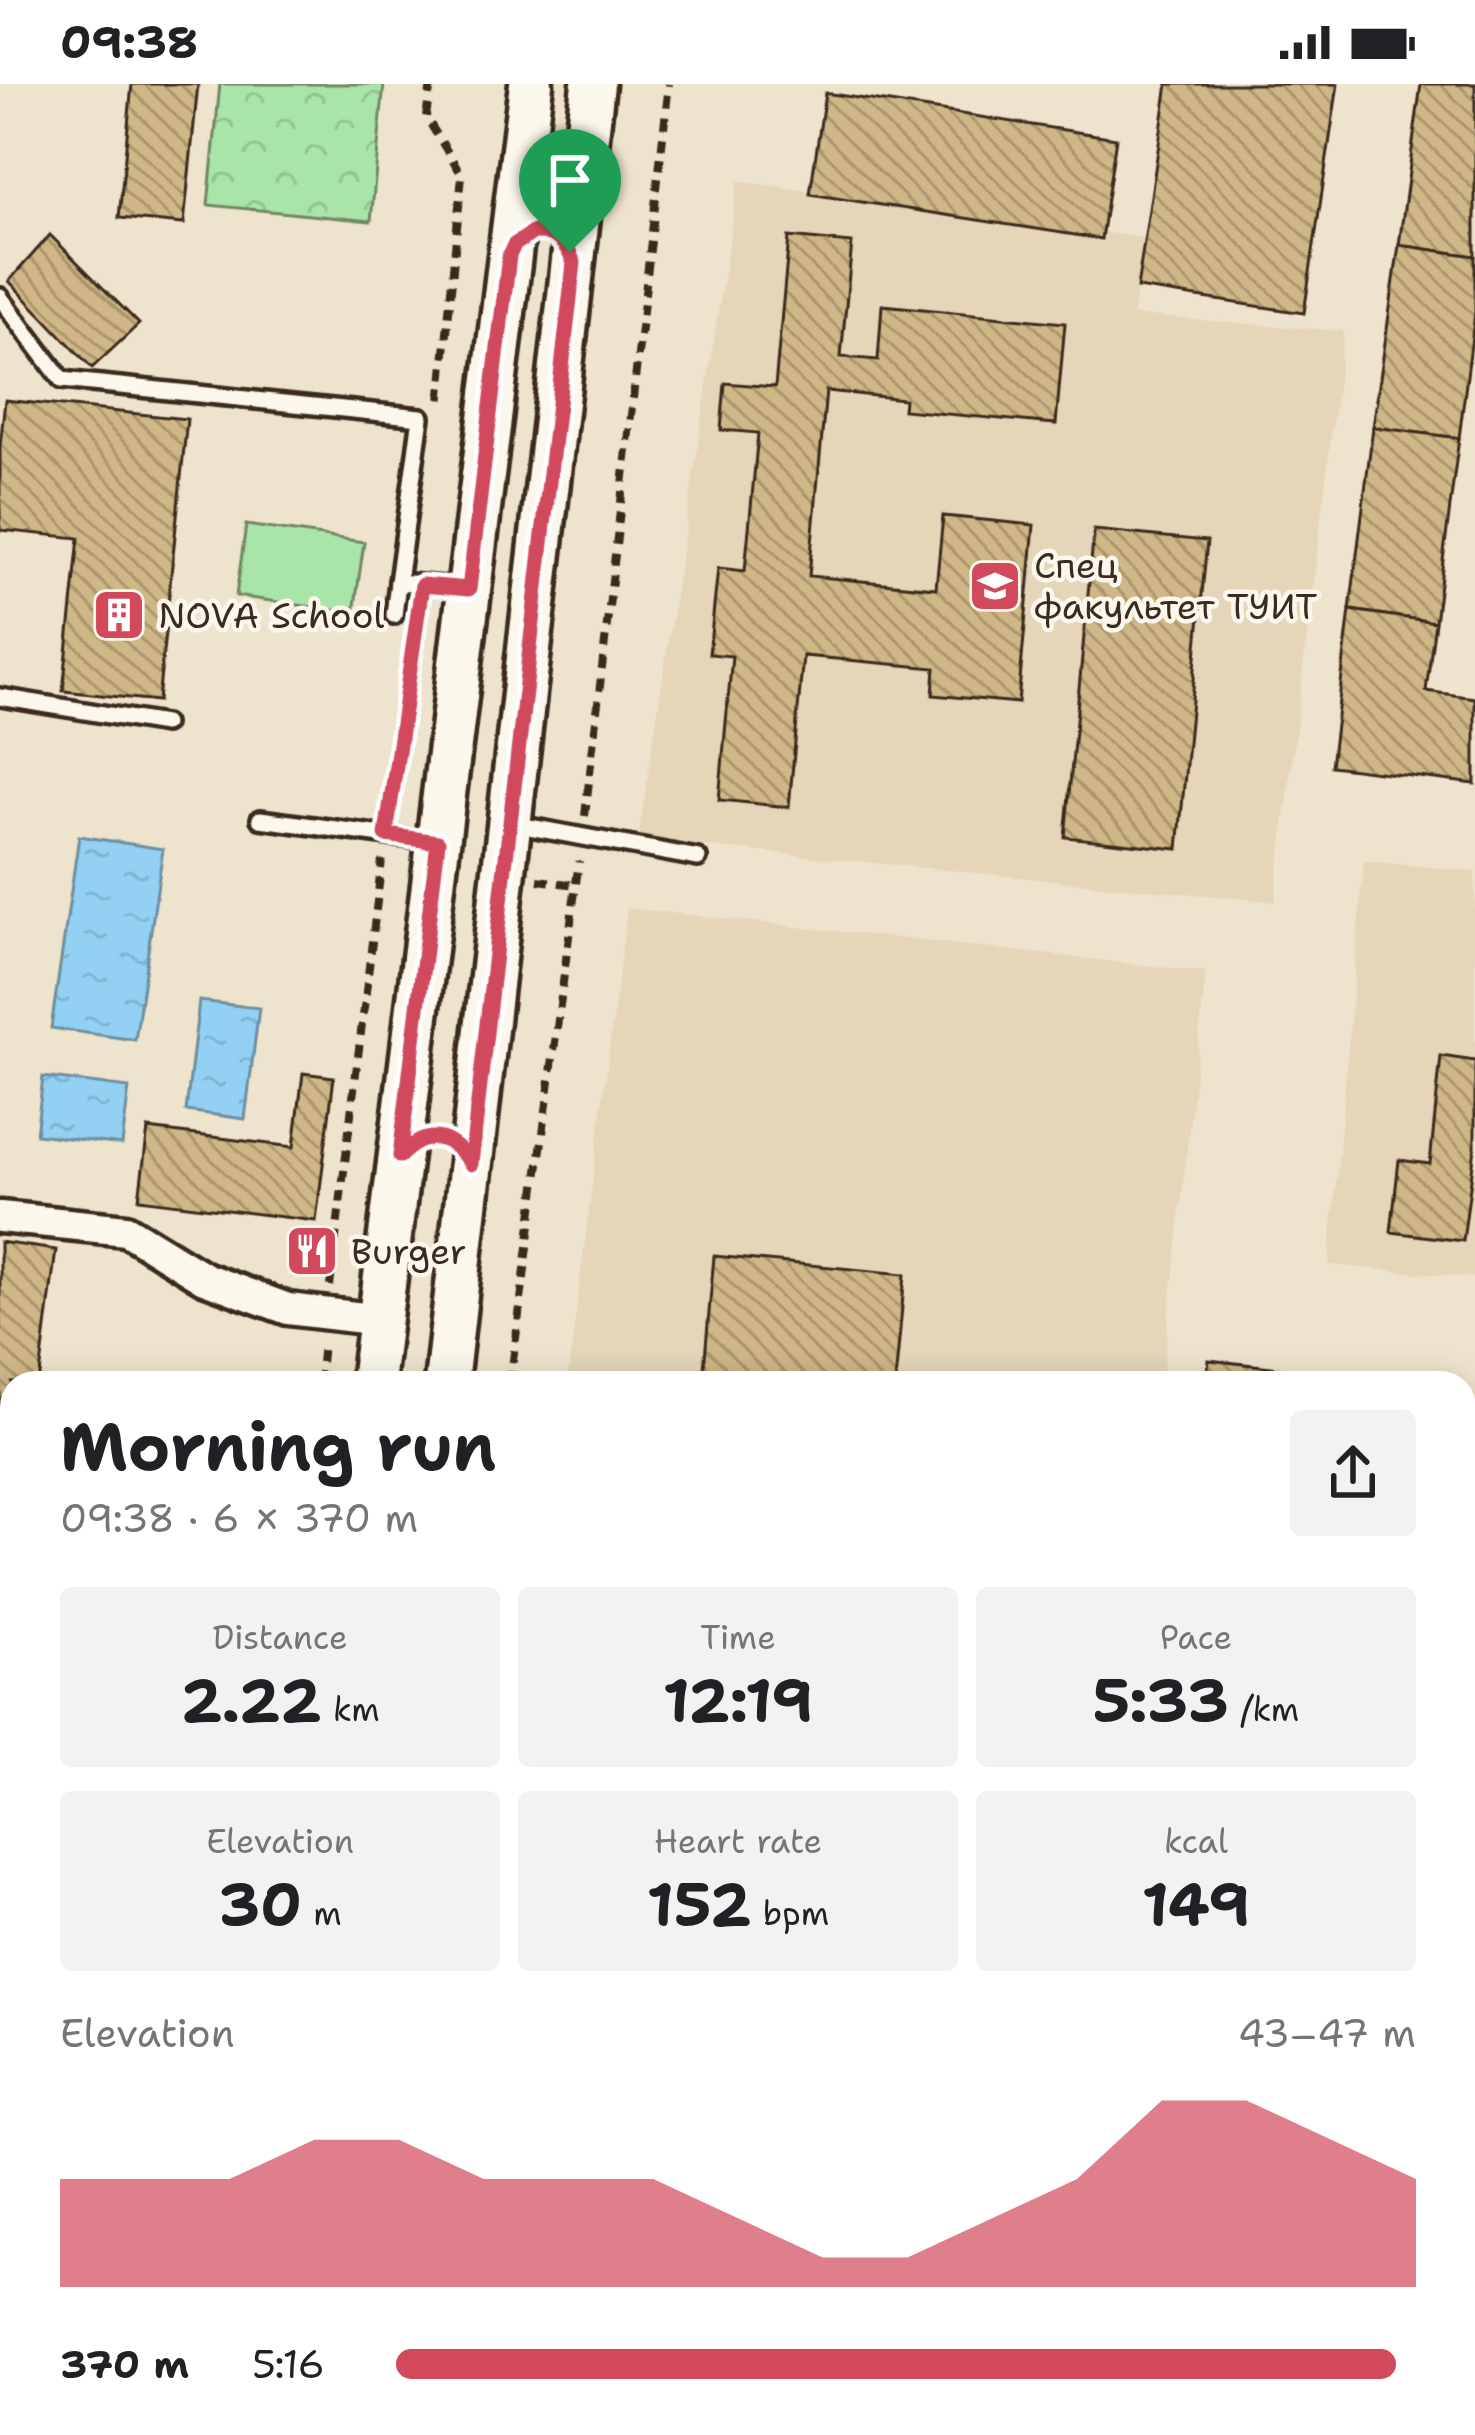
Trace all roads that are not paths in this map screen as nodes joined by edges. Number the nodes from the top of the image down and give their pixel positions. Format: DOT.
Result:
graph roads {
  1 [pos="530,84"];
  2 [pos="594,95"];
  3 [pos="509,256"];
  4 [pos="574,263"];
  5 [pos="0,297"];
  6 [pos="398,582"];
  7 [pos="469,589"];
  8 [pos="394,615"];
  9 [pos="0,697"];
  10 [pos="164,724"];
  11 [pos="260,819"];
  12 [pos="510,824"];
  13 [pos="438,842"];
  14 [pos="698,858"];
  15 [pos="400,1156"];
  16 [pos="471,1164"];
  17 [pos="0,1217"];
  18 [pos="380,1320"];
  19 [pos="374,1371"];
  20 [pos="447,1371"];
  1 -- 3 [label="main road"];
  2 -- 4 [label="main road"];
  3 -- 4 [label="main road"];
  3 -- 7 [label="main road"];
  4 -- 12 [label="main road"];
  5 -- 6 [label="lane"];
  6 -- 7 [label="lane"];
  6 -- 8 [label="lane"];
  7 -- 13 [label="main road"];
  9 -- 10 [label="lane"];
  11 -- 13 [label="lane"];
  12 -- 14 [label="lane"];
  12 -- 16 [label="main road"];
  13 -- 15 [label="main road"];
  15 -- 16 [label="main road"];
  15 -- 18 [label="main road"];
  16 -- 20 [label="main road"];
  17 -- 18 [label="street"];
  18 -- 19 [label="main road"];
}
